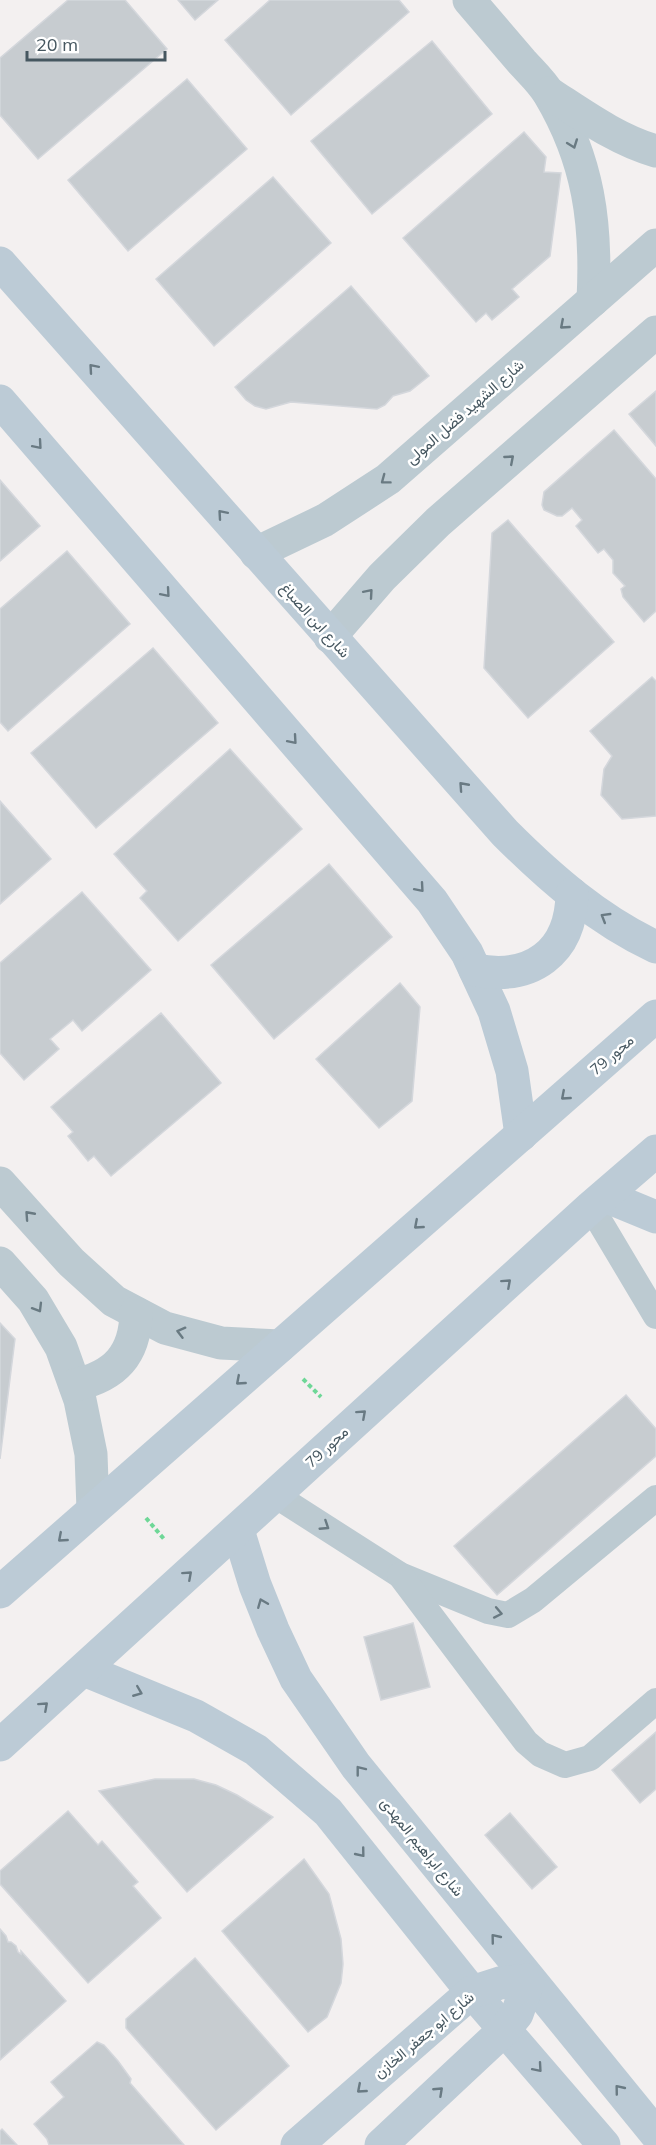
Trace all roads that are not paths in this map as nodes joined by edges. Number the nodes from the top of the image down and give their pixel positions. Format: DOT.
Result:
graph roads {
  1 [pos="469,0"];
  2 [pos="548,92"];
  3 [pos="656,151"];
  4 [pos="656,245"];
  5 [pos="0,263"];
  6 [pos="593,300"];
  7 [pos="656,332"];
  8 [pos="0,401"];
  9 [pos="256,553"];
  10 [pos="330,637"];
  11 [pos="572,894"];
  12 [pos="656,947"];
  13 [pos="475,970"];
  14 [pos="656,1016"];
  15 [pos="521,1134"];
  16 [pos="656,1151"];
  17 [pos="0,1183"];
  18 [pos="598,1202"];
  19 [pos="656,1218"];
  20 [pos="0,1263"];
  21 [pos="136,1313"];
  22 [pos="656,1316"];
  23 [pos="277,1349"];
  24 [pos="75,1385"];
  25 [pos="276,1495"];
  26 [pos="656,1498"];
  27 [pos="93,1510"];
  28 [pos="238,1530"];
  29 [pos="400,1575"];
  30 [pos="0,1592"];
  31 [pos="84,1670"];
  32 [pos="656,1701"];
  33 [pos="0,1745"];
  34 [pos="529,1980"];
  35 [pos="472,1992"];
  36 [pos="504,2030"];
  37 [pos="656,2134"];
  38 [pos="297,2145"];
  39 [pos="381,2145"];
  40 [pos="604,2145"];
  1 -- 2 [label="street"];
  2 -- 3 [label="street"];
  2 -- 6 [label="street, one-way"];
  4 -- 6 [label="street, شارع الشهيد فضل المولى"];
  9 -- 5 [label="street, شارع ابن الصباغ, one-way"];
  6 -- 9 [label="street, شارع الشهيد فضل المولى, one-way"];
  10 -- 7 [label="street, one-way"];
  8 -- 13 [label="street, one-way"];
  9 -- 10 [label="street, شارع ابن الصباغ"];
  11 -- 10 [label="street, شارع ابن الصباغ, one-way"];
  12 -- 11 [label="street, شارع ابن الصباغ, one-way"];
  11 -- 13 [label="street"];
  13 -- 15 [label="street"];
  14 -- 15 [label="street, محور 79, one-way"];
  15 -- 23 [label="street, محور 79, one-way"];
  16 -- 18 [label="street, محور 79"];
  21 -- 17 [label="street, one-way"];
  18 -- 19 [label="street"];
  18 -- 22 [label="lane"];
  25 -- 18 [label="street, محور 79, one-way"];
  20 -- 24 [label="street, one-way"];
  23 -- 21 [label="street, one-way"];
  21 -- 24 [label="street"];
  23 -- 27 [label="street, محور 79, one-way"];
  24 -- 27 [label="street"];
  25 -- 28 [label="street, محور 79"];
  25 -- 29 [label="lane, one-way"];
  29 -- 26 [label="lane, one-way"];
  27 -- 30 [label="street, محور 79, one-way"];
  31 -- 28 [label="street, محور 79, one-way"];
  34 -- 28 [label="street, شارع ابراهيم المهدى, one-way"];
  29 -- 32 [label="lane"];
  33 -- 31 [label="street, محور 79, one-way"];
  31 -- 35 [label="street, one-way"];
  34 -- 35 [label="street, شارع ابو جعفر الخازن"];
  34 -- 36 [label="street"];
  37 -- 34 [label="street, شارع ابراهيم المهدى, one-way"];
  35 -- 36 [label="street"];
  35 -- 38 [label="street, شارع ابو جعفر الخازن, one-way"];
  39 -- 36 [label="street, one-way"];
  36 -- 40 [label="street, one-way"];
}
